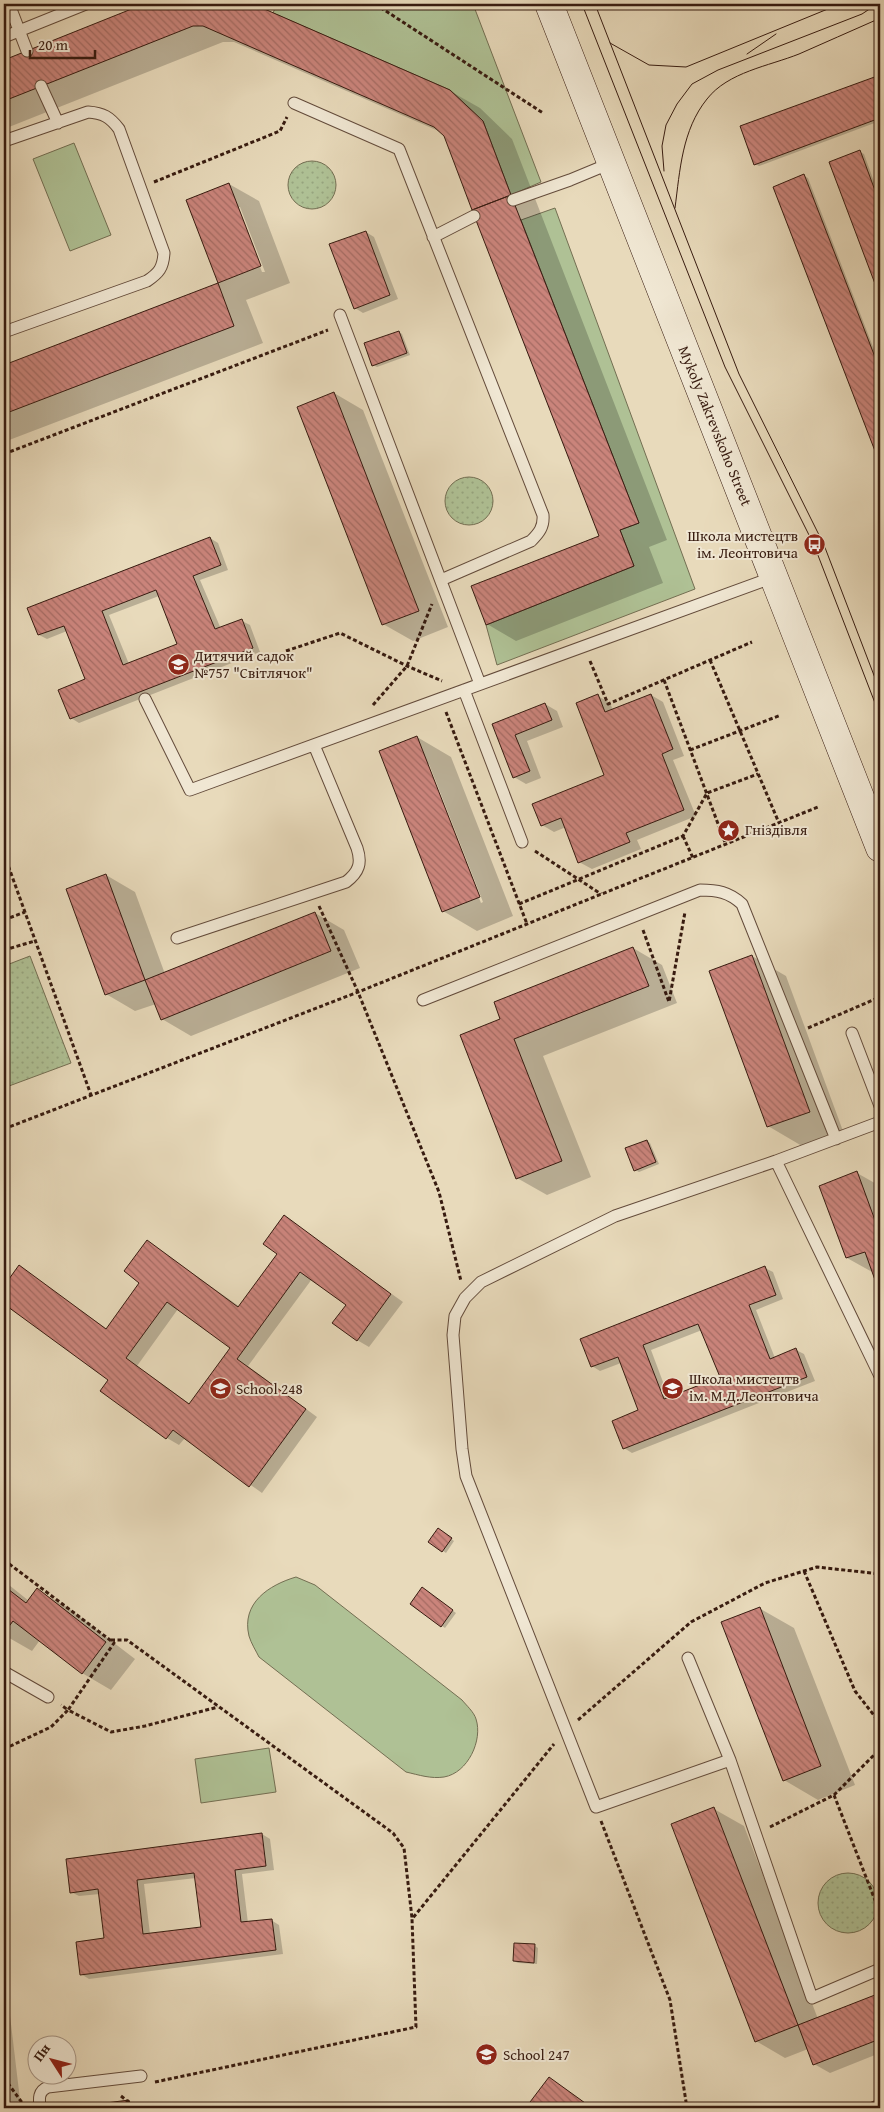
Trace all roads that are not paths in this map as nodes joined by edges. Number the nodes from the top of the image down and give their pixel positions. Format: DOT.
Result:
graph roads {
  1 [pos="10,4"];
  2 [pos="86,4"];
  3 [pos="549,4"];
  4 [pos="20,31"];
  5 [pos="4,37"];
  6 [pos="27,51"];
  7 [pos="41,86"];
  8 [pos="294,103"];
  9 [pos="58,123"];
  10 [pos="4,141"];
  11 [pos="611,163"];
  12 [pos="512,200"];
  13 [pos="474,216"];
  14 [pos="433,237"];
  15 [pos="342,319"];
  16 [pos="4,332"];
  17 [pos="774,577"];
  18 [pos="441,580"];
  19 [pos="480,684"];
  20 [pos="464,690"];
  21 [pos="146,699"];
  22 [pos="314,745"];
  23 [pos="522,842"];
  24 [pos="880,848"];
  25 [pos="177,938"];
  26 [pos="423,1000"];
  27 [pos="852,1033"];
  28 [pos="880,1106"];
  29 [pos="880,1122"];
  30 [pos="836,1139"];
  31 [pos="776,1161"];
  32 [pos="880,1376"];
  33 [pos="688,1658"];
  34 [pos="4,1672"];
  35 [pos="48,1697"];
  36 [pos="730,1760"];
  37 [pos="880,1969"];
  38 [pos="141,2076"];
  39 [pos="880,2105"];
  40 [pos="40,2108"];
  41 [pos="873,2108"];
  1 -- 4 [label="lane"];
  2 -- 4 [label="lane"];
  3 -- 11 [label="street, Mykoly Zakrevskoho Street"];
  4 -- 5 [label="lane"];
  4 -- 6 [label="lane"];
  7 -- 9 [label="lane"];
  8 -- 14 [label="lane"];
  9 -- 10 [label="lane"];
  9 -- 16 [label="lane"];
  11 -- 12 [label="lane"];
  11 -- 17 [label="street, Mykoly Zakrevskoho Street"];
  13 -- 14 [label="lane"];
  14 -- 18 [label="lane"];
  15 -- 18 [label="lane"];
  17 -- 19 [label="lane"];
  17 -- 24 [label="street, Mykoly Zakrevskoho Street"];
  18 -- 19 [label="lane"];
  19 -- 20 [label="lane"];
  20 -- 22 [label="lane"];
  20 -- 23 [label="lane"];
  21 -- 22 [label="lane"];
  22 -- 25 [label="lane"];
  26 -- 30 [label="lane"];
  27 -- 28 [label="lane"];
  29 -- 30 [label="lane"];
  30 -- 31 [label="lane"];
  31 -- 32 [label="lane"];
  31 -- 36 [label="lane"];
  33 -- 36 [label="lane"];
  34 -- 35 [label="lane"];
  36 -- 37 [label="lane"];
  38 -- 40 [label="lane"];
  39 -- 41 [label="lane"];
}
